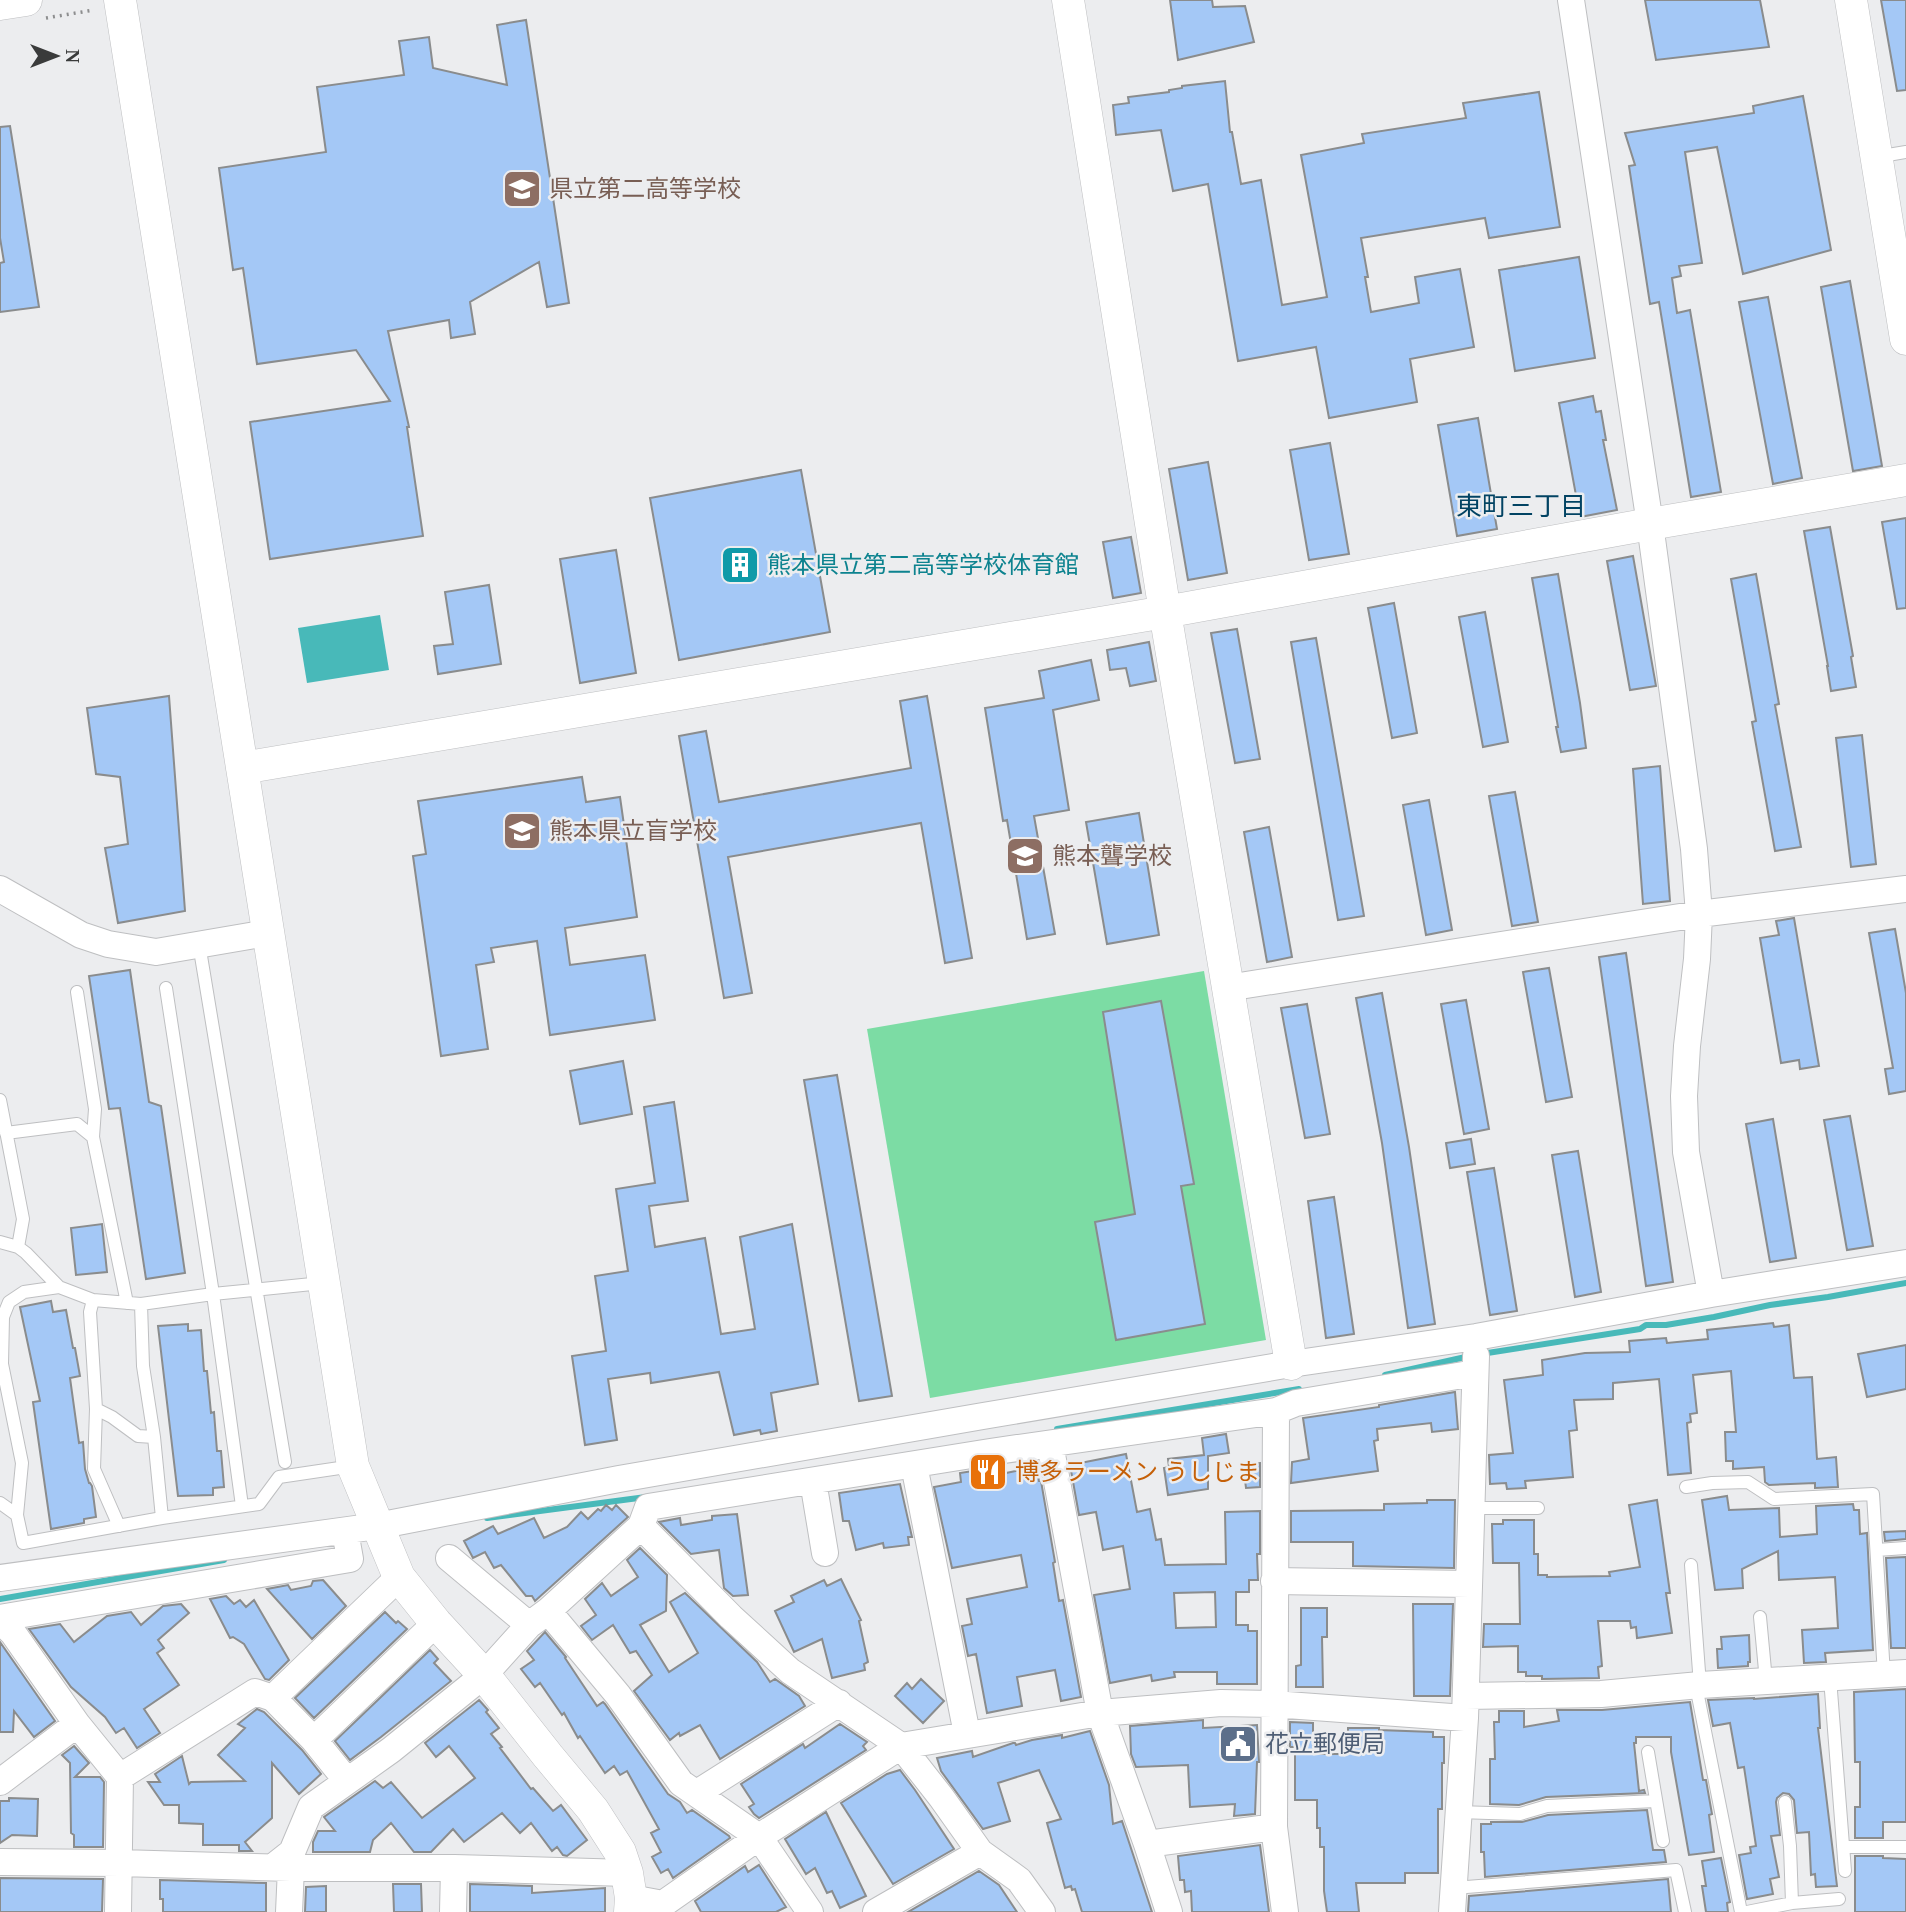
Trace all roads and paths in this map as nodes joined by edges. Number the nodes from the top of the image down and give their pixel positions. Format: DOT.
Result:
graph roads {
  1 [pos="1068,0"];
  2 [pos="1571,0"];
  3 [pos="1851,0"];
  4 [pos="0,4"];
  5 [pos="112,4"];
  6 [pos="32,10"];
  7 [pos="1891,154"];
  8 [pos="1906,339"];
  9 [pos="1906,480"];
  10 [pos="1650,524"];
  11 [pos="1165,612"];
  12 [pos="242,768"];
  13 [pos="0,889"];
  14 [pos="1906,889"];
  15 [pos="1699,914"];
  16 [pos="267,933"];
  17 [pos="199,944"];
  18 [pos="166,988"];
  19 [pos="1227,988"];
  20 [pos="78,992"];
  21 [pos="0,1100"];
  22 [pos="6,1133"];
  23 [pos="93,1137"];
  24 [pos="0,1241"];
  25 [pos="18,1247"];
  26 [pos="1906,1263"];
  27 [pos="323,1283"];
  28 [pos="59,1287"];
  29 [pos="256,1290"];
  30 [pos="213,1294"];
  31 [pos="1711,1294"];
  32 [pos="93,1300"];
  33 [pos="134,1303"];
  34 [pos="1476,1337"];
  35 [pos="1291,1364"];
  36 [pos="1475,1373"];
  37 [pos="96,1409"];
  38 [pos="1276,1411"];
  39 [pos="983,1416"];
  40 [pos="154,1437"];
  41 [pos="1050,1444"];
  42 [pos="990,1452"];
  43 [pos="285,1462"];
  44 [pos="353,1465"];
  45 [pos="914,1465"];
  46 [pos="813,1481"];
  47 [pos="1686,1488"];
  48 [pos="0,1503"];
  49 [pos="242,1506"];
  50 [pos="1472,1508"];
  51 [pos="1538,1508"];
  52 [pos="17,1515"];
  53 [pos="162,1518"];
  54 [pos="119,1526"];
  55 [pos="377,1526"];
  56 [pos="641,1526"];
  57 [pos="345,1531"];
  58 [pos="1905,1548"];
  59 [pos="1877,1550"];
  60 [pos="825,1553"];
  61 [pos="449,1558"];
  62 [pos="1692,1565"];
  63 [pos="399,1577"];
  64 [pos="0,1578"];
  65 [pos="1274,1581"];
  66 [pos="1469,1584"];
  67 [pos="1760,1617"];
  68 [pos="539,1618"];
  69 [pos="0,1619"];
  70 [pos="436,1623"];
  71 [pos="1895,1674"];
  72 [pos="484,1675"];
  73 [pos="1830,1678"];
  74 [pos="1766,1681"];
  75 [pos="1698,1685"];
  76 [pos="273,1698"];
  77 [pos="839,1703"];
  78 [pos="1273,1704"];
  79 [pos="1466,1707"];
  80 [pos="1100,1713"];
  81 [pos="77,1724"];
  82 [pos="967,1734"];
  83 [pos="314,1740"];
  84 [pos="901,1746"];
  85 [pos="1648,1752"];
  86 [pos="120,1777"];
  87 [pos="347,1781"];
  88 [pos="0,1782"];
  89 [pos="697,1793"];
  90 [pos="1656,1801"];
  91 [pos="1785,1802"];
  92 [pos="1458,1812"];
  93 [pos="1274,1827"];
  94 [pos="759,1838"];
  95 [pos="1663,1841"];
  96 [pos="1147,1844"];
  97 [pos="1843,1847"];
  98 [pos="1906,1847"];
  99 [pos="980,1852"];
  100 [pos="0,1862"];
  101 [pos="120,1863"];
  102 [pos="282,1868"];
  103 [pos="454,1868"];
  104 [pos="1845,1871"];
  105 [pos="629,1894"];
  106 [pos="1839,1899"];
  107 [pos="1453,1900"];
  108 [pos="1792,1903"];
  109 [pos="666,1908"];
  110 [pos="118,1912"];
  111 [pos="289,1912"];
  112 [pos="453,1912"];
  113 [pos="810,1912"];
  114 [pos="876,1912"];
  115 [pos="1042,1912"];
  116 [pos="1169,1912"];
  117 [pos="1285,1912"];
  118 [pos="1685,1912"];
  119 [pos="1741,1912"];
  120 [pos="1746,1912"];
  1 -- 11 [label="street"];
  2 -- 10 [label="street"];
  3 -- 7 [label="street"];
  4 -- 6 [label="street"];
  5 -- 6 [label="path"];
  5 -- 12 [label="street"];
  7 -- 8 [label="street"];
  9 -- 10 [label="street"];
  10 -- 11 [label="street"];
  10 -- 15 [label="street"];
  11 -- 12 [label="street"];
  11 -- 19 [label="street"];
  12 -- 16 [label="street"];
  13 -- 17 [label="street"];
  14 -- 15 [label="street"];
  15 -- 19 [label="street"];
  15 -- 31 [label="street"];
  16 -- 17 [label="street"];
  16 -- 27 [label="street"];
  17 -- 29 [label="lane"];
  18 -- 30 [label="lane"];
  19 -- 35 [label="street"];
  20 -- 23 [label="lane"];
  21 -- 22 [label="lane"];
  22 -- 23 [label="lane"];
  22 -- 25 [label="lane"];
  23 -- 33 [label="lane"];
  24 -- 25 [label="lane"];
  25 -- 28 [label="lane"];
  26 -- 31 [label="street"];
  27 -- 29 [label="lane"];
  27 -- 44 [label="street"];
  28 -- 32 [label="lane"];
  28 -- 52 [label="lane"];
  29 -- 30 [label="lane"];
  29 -- 43 [label="lane"];
  30 -- 33 [label="lane"];
  30 -- 49 [label="lane"];
  31 -- 34 [label="street"];
  32 -- 33 [label="lane"];
  32 -- 37 [label="lane"];
  33 -- 40 [label="lane"];
  34 -- 35 [label="street"];
  34 -- 36 [label="street"];
  35 -- 39 [label="street"];
  36 -- 38 [label="street"];
  36 -- 50 [label="street"];
  37 -- 40 [label="lane"];
  37 -- 54 [label="lane"];
  38 -- 41 [label="street"];
  38 -- 65 [label="street"];
  39 -- 42 [label="street"];
  39 -- 55 [label="street"];
  40 -- 53 [label="lane"];
  41 -- 42 [label="street"];
  41 -- 80 [label="street"];
  42 -- 45 [label="street"];
  44 -- 49 [label="lane"];
  44 -- 55 [label="street"];
  45 -- 46 [label="street"];
  45 -- 82 [label="street"];
  46 -- 56 [label="street"];
  46 -- 60 [label="street"];
  47 -- 59 [label="lane"];
  48 -- 52 [label="lane"];
  49 -- 53 [label="lane"];
  50 -- 51 [label="lane"];
  50 -- 66 [label="street"];
  52 -- 54 [label="lane"];
  53 -- 54 [label="lane"];
  55 -- 57 [label="street"];
  55 -- 63 [label="street"];
  56 -- 68 [label="street"];
  56 -- 77 [label="street"];
  57 -- 64 [label="street"];
  57 -- 69 [label="street"];
  58 -- 59 [label="lane"];
  59 -- 71 [label="lane"];
  61 -- 68 [label="street"];
  62 -- 75 [label="lane"];
  63 -- 70 [label="street"];
  63 -- 76 [label="street"];
  65 -- 66 [label="street"];
  65 -- 78 [label="street"];
  66 -- 79 [label="street"];
  67 -- 74 [label="lane"];
  68 -- 72 [label="street"];
  68 -- 89 [label="street"];
  69 -- 81 [label="street"];
  70 -- 72 [label="street"];
  70 -- 83 [label="street"];
  71 -- 73 [label="street"];
  72 -- 87 [label="street"];
  72 -- 105 [label="street"];
  73 -- 74 [label="street"];
  73 -- 97 [label="lane"];
  74 -- 75 [label="street"];
  75 -- 79 [label="street"];
  75 -- 119 [label="lane"];
  76 -- 83 [label="street"];
  76 -- 86 [label="street"];
  77 -- 84 [label="street"];
  77 -- 89 [label="street"];
  78 -- 79 [label="street"];
  78 -- 80 [label="street"];
  78 -- 93 [label="street"];
  79 -- 92 [label="street"];
  80 -- 82 [label="street"];
  80 -- 96 [label="street"];
  81 -- 86 [label="street"];
  81 -- 88 [label="street"];
  82 -- 84 [label="street"];
  83 -- 87 [label="street"];
  84 -- 94 [label="street"];
  84 -- 99 [label="street"];
  85 -- 90 [label="lane"];
  86 -- 101 [label="street"];
  87 -- 102 [label="street"];
  89 -- 94 [label="street"];
  90 -- 92 [label="lane"];
  90 -- 95 [label="lane"];
  91 -- 108 [label="lane"];
  92 -- 107 [label="street"];
  93 -- 96 [label="street"];
  93 -- 117 [label="street"];
  94 -- 109 [label="street"];
  94 -- 113 [label="street"];
  96 -- 116 [label="street"];
  97 -- 98 [label="lane"];
  97 -- 104 [label="lane"];
  99 -- 114 [label="street"];
  99 -- 115 [label="street"];
  100 -- 101 [label="street"];
  101 -- 102 [label="street"];
  101 -- 110 [label="street"];
  102 -- 103 [label="street"];
  102 -- 111 [label="street"];
  103 -- 105 [label="street"];
  103 -- 112 [label="street"];
  105 -- 109 [label="street"];
  106 -- 108 [label="lane"];
  107 -- 118 [label="lane"];
  108 -- 120 [label="lane"];
}
